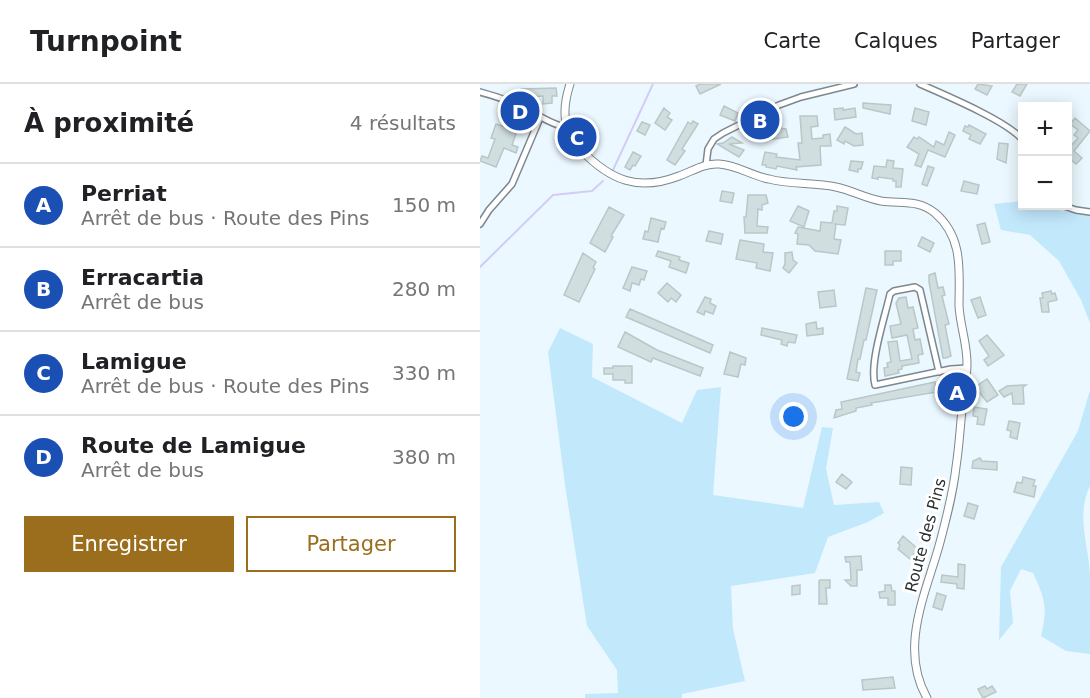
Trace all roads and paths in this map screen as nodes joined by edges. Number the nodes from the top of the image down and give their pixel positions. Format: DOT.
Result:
graph roads {
  1 [pos="570,84"];
  2 [pos="854,84"];
  3 [pos="920,84"];
  4 [pos="480,92"];
  5 [pos="540,117"];
  6 [pos="565,127"];
  7 [pos="1018,133"];
  8 [pos="706,165"];
  9 [pos="1072,209"];
  10 [pos="1090,212"];
  11 [pos="480,224"];
  12 [pos="967,368"];
  13 [pos="939,372"];
  14 [pos="927,698"];
  1 -- 6 [label="street"];
  2 -- 8 [label="street"];
  3 -- 7 [label="street"];
  4 -- 5 [label="street"];
  5 -- 6 [label="street"];
  5 -- 11 [label="street"];
  6 -- 8 [label="street, Route des Pins"];
  8 -- 12 [label="street, Route des Pins"];
  9 -- 10 [label="street"];
  12 -- 13 [label="street"];
  12 -- 14 [label="street, Route des Pins"];
  13 -- 13 [label="street"];
}
